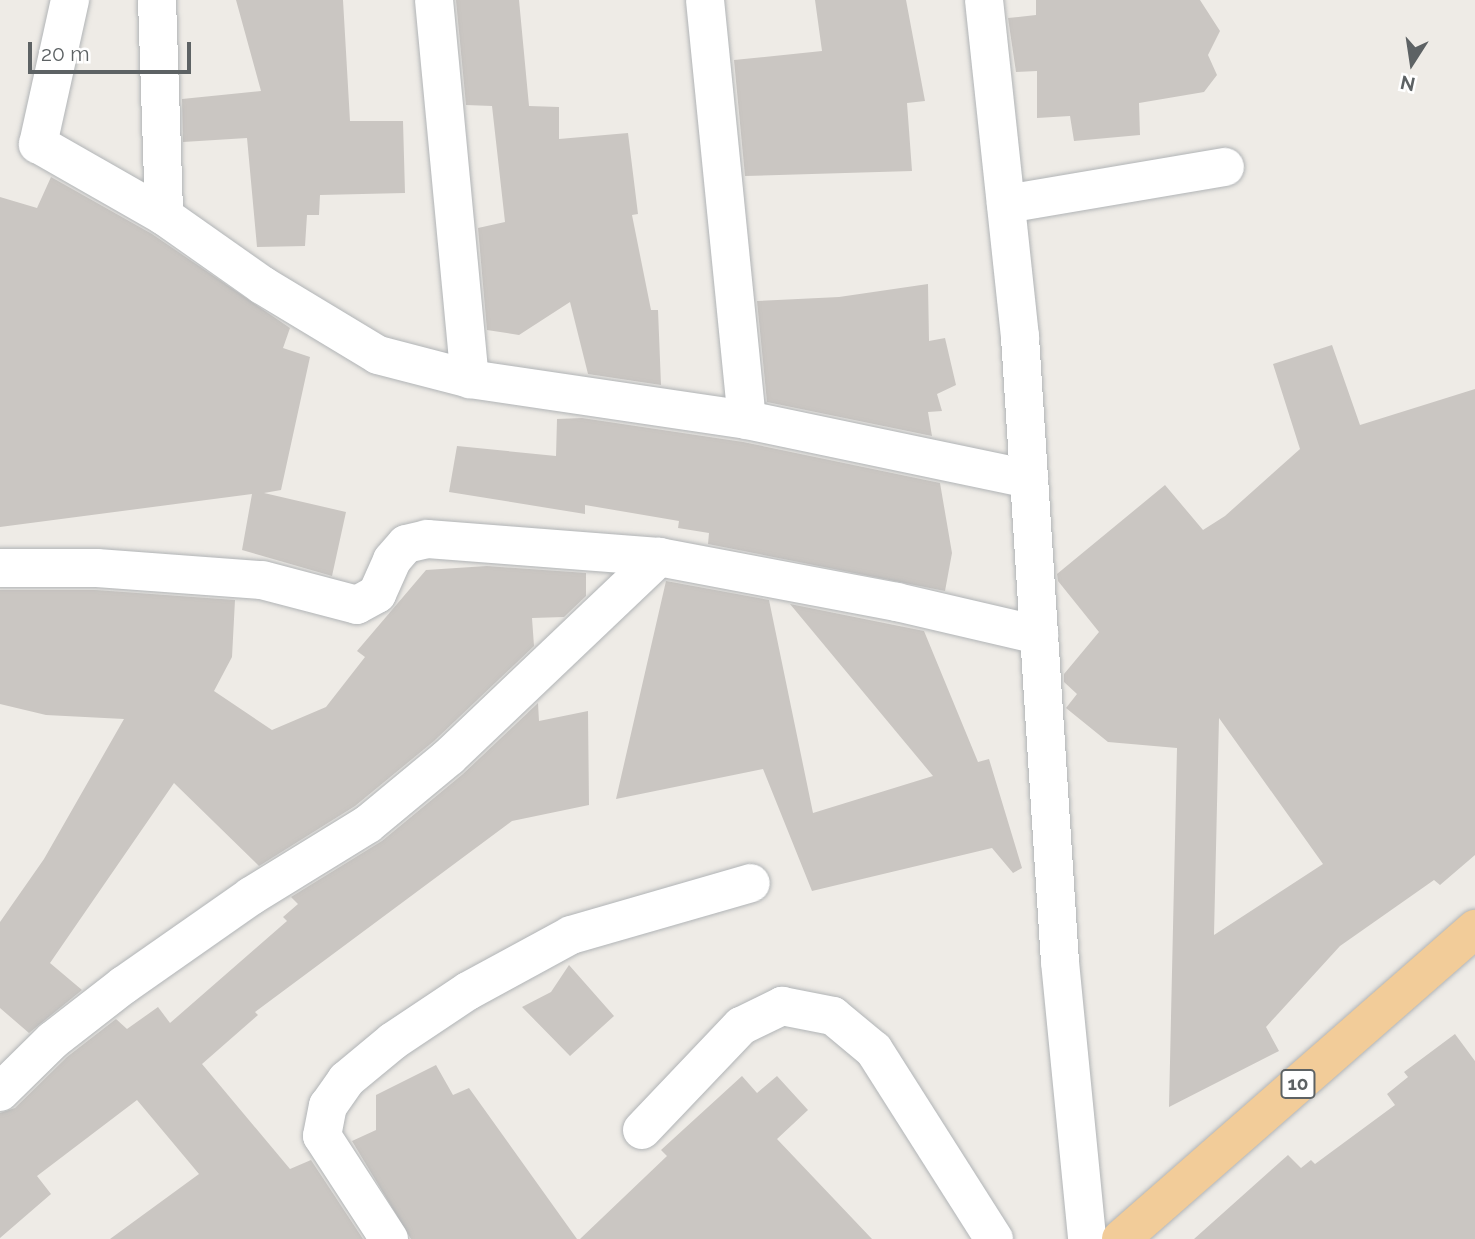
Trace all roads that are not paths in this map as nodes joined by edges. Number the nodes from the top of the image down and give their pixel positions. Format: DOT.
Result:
graph roads {
  1 [pos="69,0"];
  2 [pos="157,0"];
  3 [pos="435,0"];
  4 [pos="705,0"];
  5 [pos="984,0"];
  6 [pos="1225,167"];
  7 [pos="1006,204"];
  8 [pos="164,216"];
  9 [pos="470,379"];
  10 [pos="747,420"];
  11 [pos="1029,479"];
  12 [pos="659,557"];
  13 [pos="0,568"];
  14 [pos="1039,635"];
  15 [pos="751,883"];
  16 [pos="1475,929"];
  17 [pos="0,1092"];
  18 [pos="642,1130"];
  19 [pos="389,1239"];
  20 [pos="994,1239"];
  21 [pos="1087,1239"];
  22 [pos="1121,1239"];
  1 -- 8 [label="street"];
  2 -- 8 [label="street"];
  3 -- 9 [label="street"];
  4 -- 10 [label="street"];
  5 -- 7 [label="street"];
  6 -- 7 [label="street"];
  7 -- 11 [label="street"];
  8 -- 9 [label="street"];
  9 -- 10 [label="street"];
  10 -- 11 [label="street"];
  11 -- 14 [label="street"];
  12 -- 13 [label="street"];
  12 -- 14 [label="street"];
  12 -- 17 [label="street"];
  14 -- 21 [label="street"];
  15 -- 19 [label="street"];
  16 -- 22 [label="highway, 10"];
  18 -- 20 [label="street"];
}
